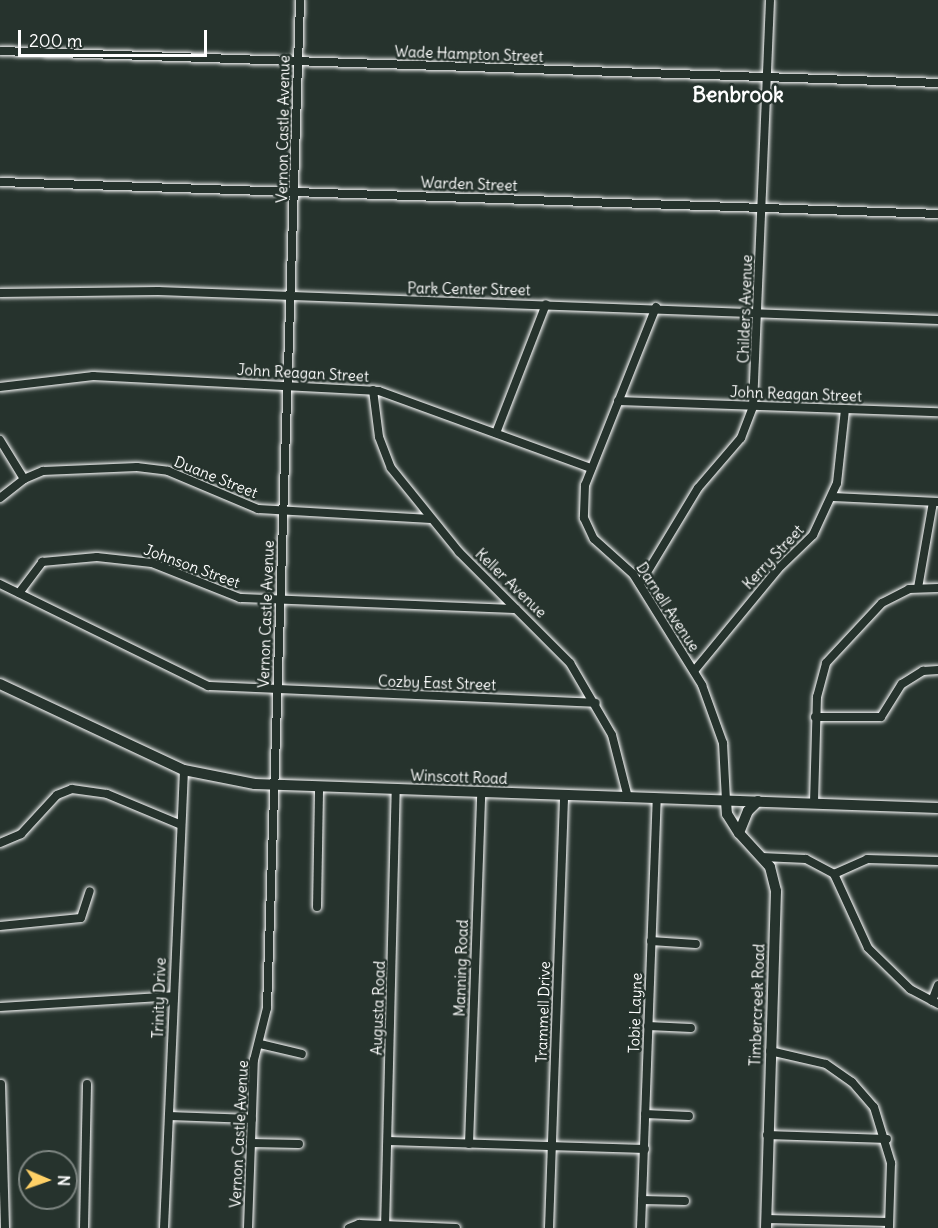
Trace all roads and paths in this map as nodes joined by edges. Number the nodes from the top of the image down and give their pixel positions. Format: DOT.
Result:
graph roads {
  1 [pos="300,0"];
  2 [pos="770,0"];
  3 [pos="0,51"];
  4 [pos="298,62"];
  5 [pos="767,78"];
  6 [pos="938,83"];
  7 [pos="0,182"];
  8 [pos="295,193"];
  9 [pos="763,207"];
  10 [pos="938,213"];
  11 [pos="0,292"];
  12 [pos="291,295"];
  13 [pos="546,304"];
  14 [pos="656,308"];
  15 [pos="758,310"];
  16 [pos="938,320"];
  17 [pos="287,384"];
  18 [pos="0,387"];
  19 [pos="374,390"];
  20 [pos="618,400"];
  21 [pos="753,406"];
  22 [pos="845,409"];
  23 [pos="938,412"];
  24 [pos="496,433"];
  25 [pos="0,440"];
  26 [pos="591,468"];
  27 [pos="24,479"];
  28 [pos="833,497"];
  29 [pos="0,498"];
  30 [pos="936,502"];
  31 [pos="283,512"];
  32 [pos="431,519"];
  33 [pos="0,584"];
  34 [pos="640,584"];
  35 [pos="918,588"];
  36 [pos="938,588"];
  37 [pos="19,593"];
  38 [pos="280,602"];
  39 [pos="516,609"];
  40 [pos="938,670"];
  41 [pos="694,671"];
  42 [pos="0,684"];
  43 [pos="277,691"];
  44 [pos="596,702"];
  45 [pos="815,717"];
  46 [pos="184,770"];
  47 [pos="274,785"];
  48 [pos="318,787"];
  49 [pos="396,789"];
  50 [pos="481,792"];
  51 [pos="564,796"];
  52 [pos="628,798"];
  53 [pos="657,799"];
  54 [pos="726,801"];
  55 [pos="758,801"];
  56 [pos="814,803"];
  57 [pos="938,808"];
  58 [pos="179,824"];
  59 [pos="739,833"];
  60 [pos="0,843"];
  61 [pos="762,857"];
  62 [pos="938,861"];
  63 [pos="834,873"];
  64 [pos="90,891"];
  65 [pos="317,907"];
  66 [pos="0,926"];
  67 [pos="651,941"];
  68 [pos="696,944"];
  69 [pos="938,985"];
  70 [pos="173,996"];
  71 [pos="935,1003"];
  72 [pos="0,1007"];
  73 [pos="648,1026"];
  74 [pos="691,1028"];
  75 [pos="260,1044"];
  76 [pos="770,1051"];
  77 [pos="302,1054"];
  78 [pos="1,1084"];
  79 [pos="87,1084"];
  80 [pos="645,1114"];
  81 [pos="169,1116"];
  82 [pos="689,1116"];
  83 [pos="252,1119"];
  84 [pos="767,1135"];
  85 [pos="886,1139"];
  86 [pos="388,1141"];
  87 [pos="251,1143"];
  88 [pos="299,1144"];
  89 [pos="469,1144"];
  90 [pos="552,1147"];
  91 [pos="645,1149"];
  92 [pos="642,1200"];
  93 [pos="685,1201"];
  94 [pos="766,1224"];
  95 [pos="889,1225"];
  96 [pos="385,1226"];
  97 [pos="5,1228"];
  98 [pos="84,1228"];
  99 [pos="164,1228"];
  100 [pos="248,1228"];
  101 [pos="349,1228"];
  102 [pos="456,1228"];
  103 [pos="549,1228"];
  104 [pos="641,1228"];
  1 -- 4 [label="street, Vernon Castle Avenue"];
  2 -- 5 [label="street, Childers Avenue"];
  3 -- 4 [label="street, Wade Hampton Street"];
  4 -- 5 [label="street, Wade Hampton Street"];
  4 -- 8 [label="street, Vernon Castle Avenue"];
  5 -- 6 [label="street, Wade Hampton Street"];
  5 -- 9 [label="street, Childers Avenue"];
  7 -- 8 [label="street, Warden Street"];
  8 -- 9 [label="street, Warden Street"];
  8 -- 12 [label="street, Vernon Castle Avenue"];
  9 -- 10 [label="street, Warden Street"];
  9 -- 15 [label="street, Childers Avenue"];
  11 -- 12 [label="street, Park Center Street"];
  12 -- 13 [label="street, Park Center Street"];
  12 -- 17 [label="street, Vernon Castle Avenue"];
  13 -- 14 [label="street, Park Center Street"];
  13 -- 24 [label="street"];
  14 -- 15 [label="street, Park Center Street"];
  14 -- 20 [label="street, Darnell Avenue"];
  15 -- 16 [label="street, Park Center Street"];
  15 -- 21 [label="street, Childers Avenue"];
  17 -- 18 [label="street, John Reagan Street"];
  17 -- 19 [label="street, John Reagan Street"];
  17 -- 31 [label="street, Vernon Castle Avenue"];
  19 -- 24 [label="street, John Reagan Street"];
  19 -- 32 [label="street, Keller Avenue"];
  20 -- 21 [label="street, John Reagan Street"];
  20 -- 26 [label="street, Darnell Avenue"];
  21 -- 22 [label="street, John Reagan Street"];
  21 -- 34 [label="street, Childers Avenue"];
  22 -- 23 [label="street, John Reagan Street"];
  22 -- 28 [label="street, Kerry Street"];
  24 -- 26 [label="street, John Reagan Street"];
  25 -- 27 [label="street"];
  26 -- 34 [label="street, Darnell Avenue"];
  27 -- 29 [label="street, Duane Street"];
  27 -- 31 [label="street, Duane Street"];
  28 -- 30 [label="street"];
  28 -- 41 [label="street, Kerry Street"];
  30 -- 35 [label="street"];
  31 -- 32 [label="street, Duane Street"];
  31 -- 38 [label="street, Vernon Castle Avenue"];
  32 -- 39 [label="street, Keller Avenue"];
  33 -- 37 [label="street, Cozby East Street"];
  34 -- 41 [label="street, Darnell Avenue"];
  35 -- 36 [label="street"];
  35 -- 45 [label="street"];
  37 -- 38 [label="street, Johnson Street"];
  37 -- 43 [label="street, Cozby East Street"];
  38 -- 39 [label="street, Johnson Street"];
  38 -- 43 [label="street, Vernon Castle Avenue"];
  39 -- 44 [label="street, Keller Avenue"];
  40 -- 45 [label="street"];
  41 -- 54 [label="street, Darnell Avenue"];
  42 -- 46 [label="main road, Winscott Road"];
  43 -- 44 [label="street, Cozby East Street"];
  43 -- 47 [label="street, Vernon Castle Avenue"];
  44 -- 52 [label="street, Keller Avenue"];
  45 -- 56 [label="street"];
  46 -- 47 [label="main road, Winscott Road"];
  46 -- 58 [label="street, Trinity Drive"];
  47 -- 48 [label="main road, Winscott Road"];
  47 -- 75 [label="street, Vernon Castle Avenue"];
  48 -- 49 [label="main road, Winscott Road"];
  48 -- 65 [label="street"];
  49 -- 50 [label="main road, Winscott Road"];
  49 -- 86 [label="street, Augusta Road"];
  50 -- 51 [label="main road, Winscott Road"];
  50 -- 89 [label="street, Manning Road"];
  51 -- 52 [label="main road, Winscott Road"];
  51 -- 90 [label="street, Trammell Drive"];
  52 -- 53 [label="main road, Winscott Road"];
  53 -- 54 [label="main road, Winscott Road"];
  53 -- 67 [label="street, Tobie Layne"];
  54 -- 55 [label="main road, Winscott Road"];
  54 -- 59 [label="main road, Timbercreek Road"];
  55 -- 56 [label="main road, Winscott Road"];
  55 -- 59 [label="main road"];
  56 -- 57 [label="main road, Winscott Road"];
  58 -- 60 [label="street"];
  58 -- 70 [label="street, Trinity Drive"];
  59 -- 61 [label="main road, Timbercreek Road"];
  61 -- 63 [label="street"];
  61 -- 76 [label="main road, Timbercreek Road"];
  62 -- 63 [label="street"];
  63 -- 71 [label="street"];
  64 -- 66 [label="street"];
  67 -- 68 [label="street"];
  67 -- 73 [label="street, Tobie Layne"];
  69 -- 71 [label="street"];
  70 -- 72 [label="street"];
  70 -- 81 [label="street, Trinity Drive"];
  73 -- 74 [label="street"];
  73 -- 80 [label="street, Tobie Layne"];
  75 -- 77 [label="street"];
  75 -- 83 [label="street, Vernon Castle Avenue"];
  76 -- 84 [label="main road, Timbercreek Road"];
  76 -- 85 [label="street"];
  78 -- 97 [label="street"];
  79 -- 98 [label="street"];
  80 -- 82 [label="street"];
  80 -- 91 [label="street, Tobie Layne"];
  81 -- 83 [label="street"];
  81 -- 99 [label="street, Trinity Drive"];
  83 -- 87 [label="street, Vernon Castle Avenue"];
  84 -- 85 [label="street"];
  84 -- 94 [label="main road, Timbercreek Road"];
  85 -- 95 [label="street"];
  86 -- 89 [label="street"];
  86 -- 96 [label="street, Augusta Road"];
  87 -- 88 [label="street"];
  87 -- 100 [label="street, Vernon Castle Avenue"];
  89 -- 90 [label="street"];
  90 -- 91 [label="street"];
  90 -- 103 [label="street, Trammell Drive"];
  91 -- 92 [label="street, Tobie Layne"];
  92 -- 93 [label="street"];
  92 -- 104 [label="street, Tobie Layne"];
  94 -- 95 [label="street"];
  96 -- 101 [label="street"];
  96 -- 102 [label="street"];
}
